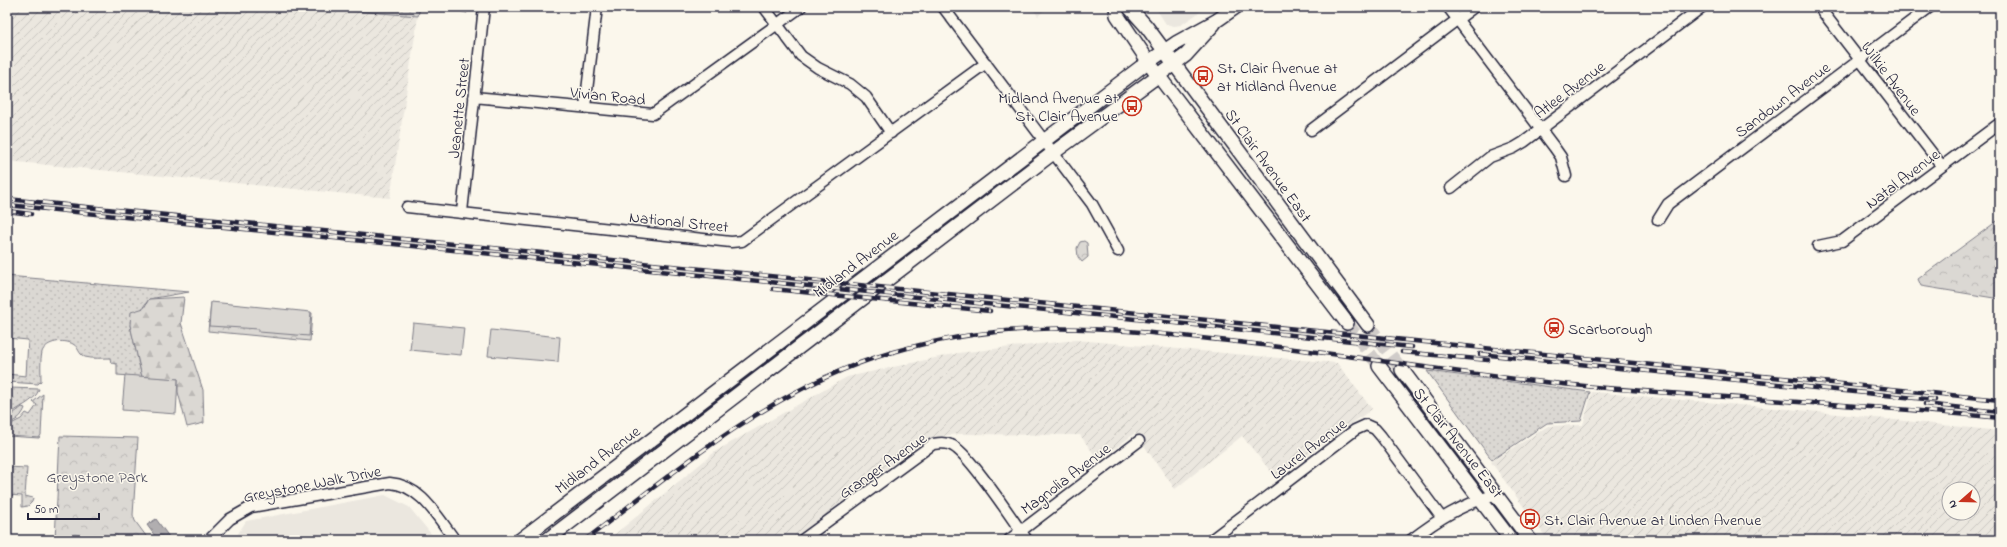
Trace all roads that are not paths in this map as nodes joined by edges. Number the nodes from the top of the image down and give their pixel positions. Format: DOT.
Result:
graph roads {
  1 [pos="484,7"];
  2 [pos="597,7"];
  3 [pos="764,7"];
  4 [pos="801,7"];
  5 [pos="943,7"];
  6 [pos="1116,7"];
  7 [pos="1129,7"];
  8 [pos="1236,7"];
  9 [pos="1448,7"];
  10 [pos="1474,7"];
  11 [pos="1702,7"];
  12 [pos="1819,7"];
  13 [pos="1930,7"];
  14 [pos="1457,20"];
  15 [pos="1216,22"];
  16 [pos="777,25"];
  17 [pos="1164,52"];
  18 [pos="1859,60"];
  19 [pos="1149,62"];
  20 [pos="986,63"];
  21 [pos="1173,64"];
  22 [pos="1157,74"];
  23 [pos="474,97"];
  24 [pos="585,107"];
  25 [pos="2000,123"];
  26 [pos="1540,129"];
  27 [pos="1311,130"];
  28 [pos="891,133"];
  29 [pos="1044,141"];
  30 [pos="1053,153"];
  31 [pos="1942,166"];
  32 [pos="1566,176"];
  33 [pos="1451,188"];
  34 [pos="407,207"];
  35 [pos="462,212"];
  36 [pos="1658,220"];
  37 [pos="1818,246"];
  38 [pos="1118,251"];
  39 [pos="1347,324"];
  40 [pos="1368,325"];
  41 [pos="1379,366"];
  42 [pos="1402,370"];
  43 [pos="1139,441"];
  44 [pos="1496,494"];
  45 [pos="1481,499"];
  46 [pos="1441,517"];
  47 [pos="1020,530"];
  48 [pos="209,540"];
  49 [pos="455,540"];
  50 [pos="520,540"];
  51 [pos="547,540"];
  52 [pos="802,540"];
  53 [pos="1009,540"];
  54 [pos="1027,540"];
  55 [pos="1210,540"];
  56 [pos="1412,540"];
  57 [pos="1511,540"];
  58 [pos="1530,540"];
  1 -- 23 [label="street, Jeanette Street"];
  2 -- 24 [label="street"];
  3 -- 16 [label="street"];
  4 -- 16 [label="street, Vivian Road"];
  5 -- 20 [label="street"];
  6 -- 19 [label="main road, St Clair Avenue East"];
  7 -- 17 [label="main road, St Clair Avenue East"];
  8 -- 15 [label="main road, Midland Avenue"];
  9 -- 14 [label="street"];
  10 -- 14 [label="street"];
  11 -- 26 [label="street, Atlee Avenue"];
  12 -- 18 [label="street, Wilkie Avenue"];
  13 -- 18 [label="street, Sandown Avenue"];
  14 -- 26 [label="street"];
  14 -- 27 [label="street"];
  15 -- 17 [label="main road, Midland Avenue"];
  15 -- 21 [label="main road, Midland Avenue"];
  16 -- 24 [label="street, Vivian Road"];
  16 -- 28 [label="street"];
  17 -- 19 [label="main road, Midland Avenue"];
  17 -- 21 [label="main road, St Clair Avenue East"];
  18 -- 31 [label="street, Wilkie Avenue"];
  18 -- 36 [label="street, Sandown Avenue"];
  19 -- 22 [label="main road, St Clair Avenue East"];
  19 -- 29 [label="main road, Midland Avenue"];
  20 -- 28 [label="street, National Street"];
  20 -- 29 [label="street"];
  21 -- 22 [label="main road, Midland Avenue"];
  21 -- 40 [label="main road, St Clair Avenue East"];
  22 -- 30 [label="main road, Midland Avenue"];
  22 -- 39 [label="main road, St Clair Avenue East"];
  23 -- 24 [label="street, Vivian Road"];
  23 -- 35 [label="street, Jeanette Street"];
  25 -- 31 [label="street, Natal Avenue"];
  26 -- 32 [label="street"];
  26 -- 33 [label="street, Atlee Avenue"];
  28 -- 35 [label="street, National Street"];
  29 -- 30 [label="street"];
  29 -- 50 [label="main road, Midland Avenue"];
  30 -- 38 [label="street"];
  30 -- 51 [label="main road, Midland Avenue"];
  31 -- 37 [label="street, Natal Avenue"];
  34 -- 35 [label="street, National Street"];
  41 -- 45 [label="main road, St Clair Avenue East"];
  42 -- 44 [label="main road, St Clair Avenue East"];
  43 -- 47 [label="street, Magnolia Avenue"];
  44 -- 45 [label="street"];
  44 -- 58 [label="main road, St Clair Avenue East"];
  45 -- 46 [label="street"];
  45 -- 57 [label="main road, St Clair Avenue East"];
  46 -- 55 [label="street, Laurel Avenue"];
  46 -- 56 [label="street"];
  47 -- 52 [label="street, Granger Avenue"];
  47 -- 53 [label="street, Magnolia Avenue"];
  47 -- 54 [label="street, Granger Avenue"];
  48 -- 49 [label="street, Greystone Walk Drive"];
}
